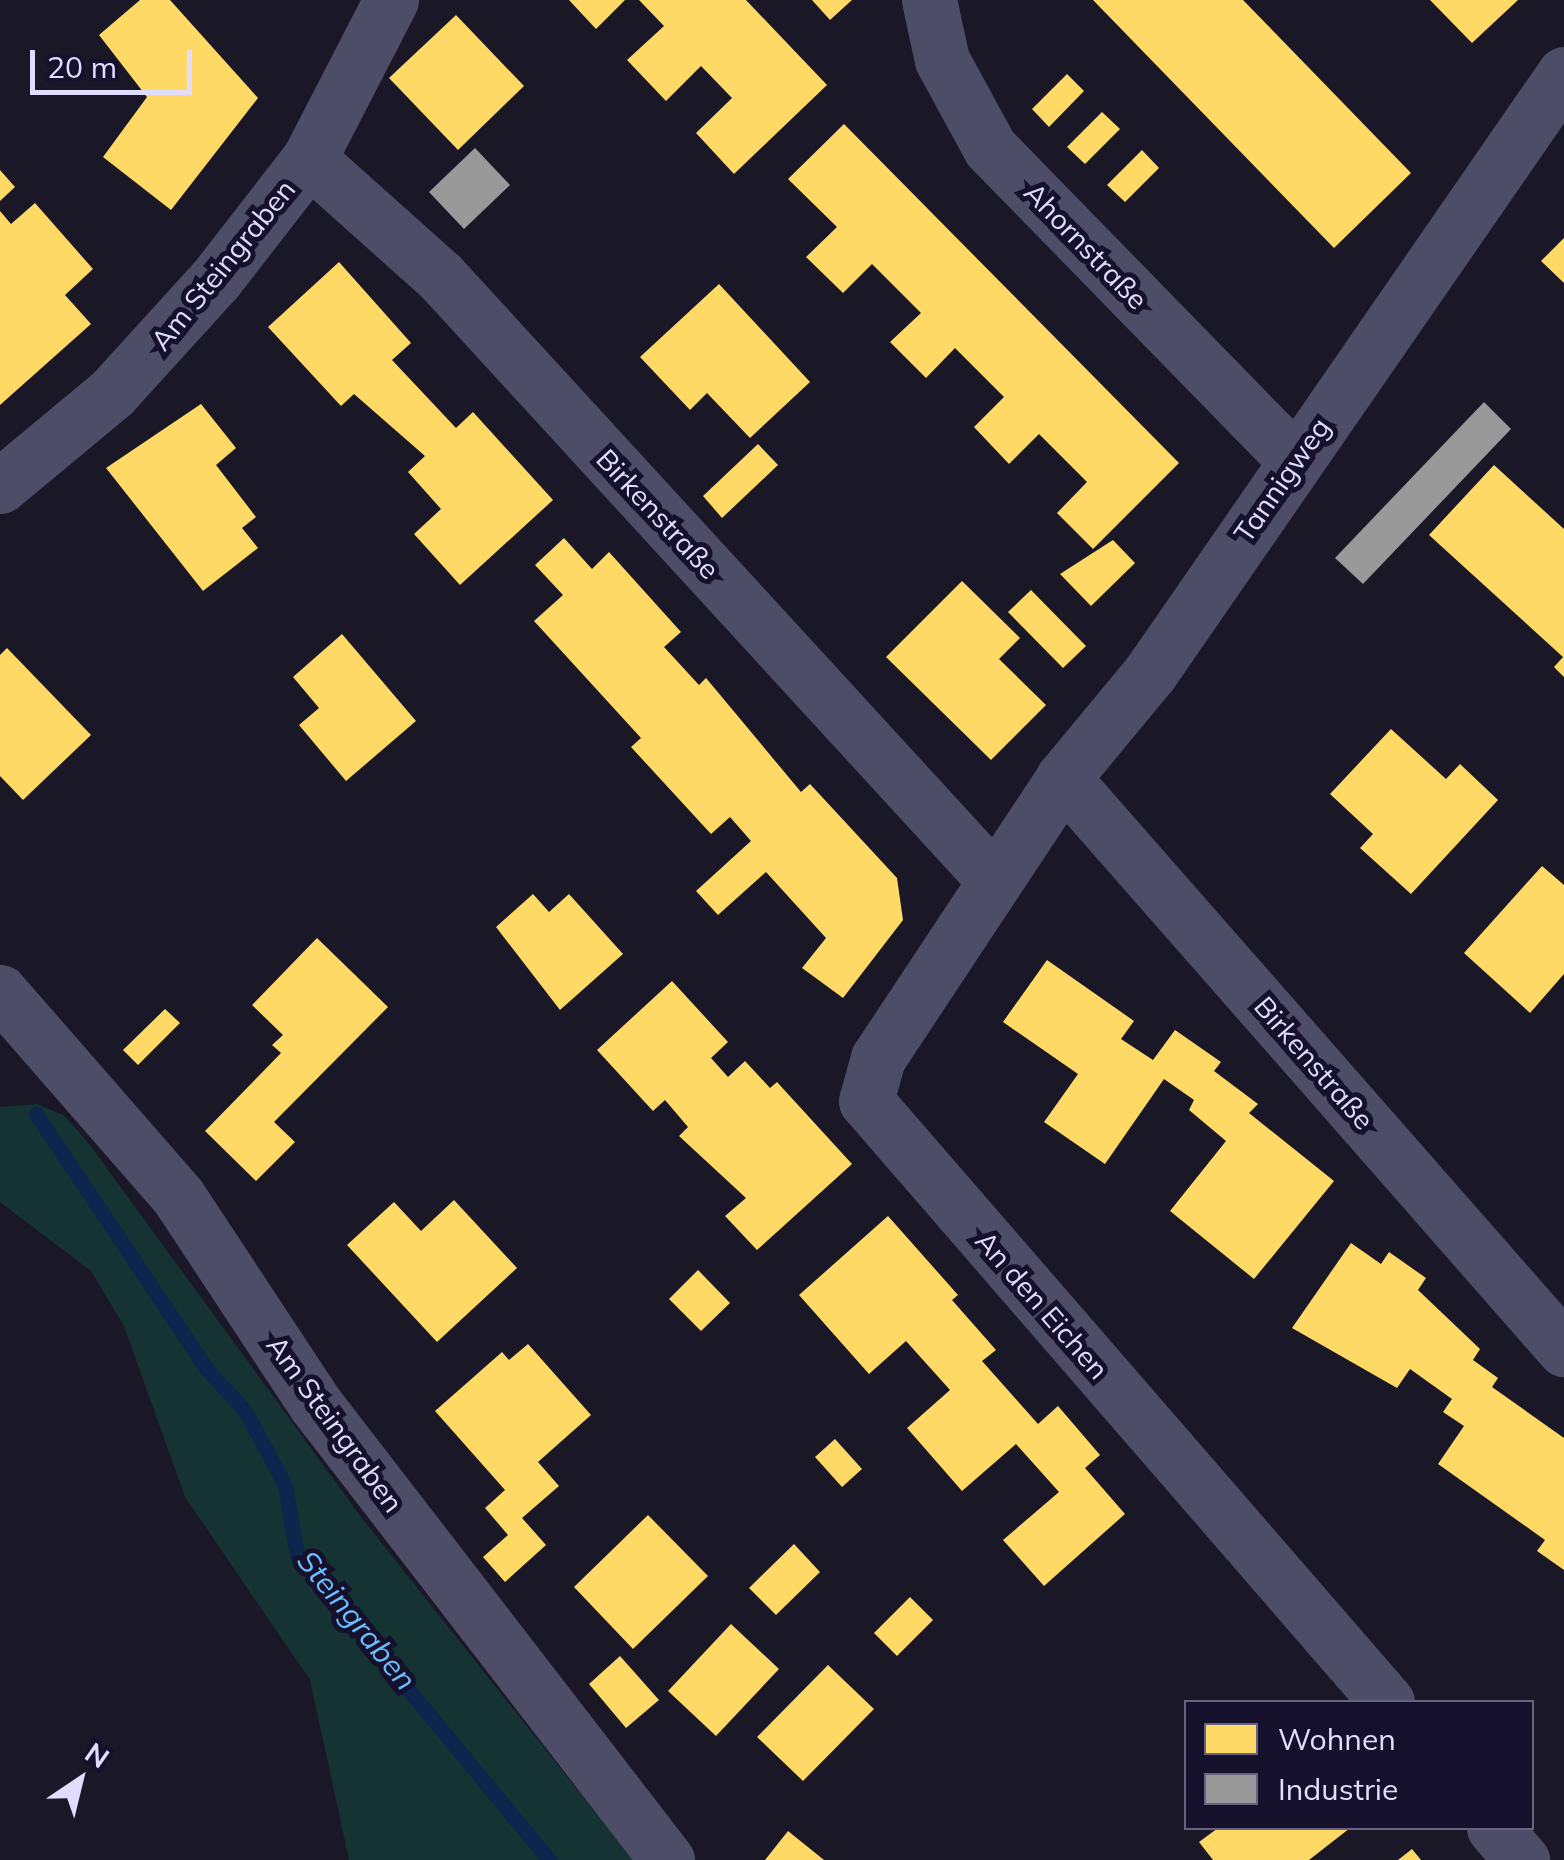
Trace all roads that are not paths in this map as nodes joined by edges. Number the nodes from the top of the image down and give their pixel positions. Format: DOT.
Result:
graph roads {
  1 [pos="391,0"];
  2 [pos="929,0"];
  3 [pos="1564,74"];
  4 [pos="309,159"];
  5 [pos="1294,461"];
  6 [pos="0,486"];
  7 [pos="1063,778"];
  8 [pos="995,881"];
  9 [pos="0,992"];
  10 [pos="1564,1349"];
  11 [pos="1385,1700"];
  12 [pos="1496,1830"];
  13 [pos="667,1860"];
  14 [pos="1522,1860"];
  1 -- 4 [label="street, Am Steingraben"];
  2 -- 5 [label="street, Ahornstraße"];
  3 -- 5 [label="street, Tannigweg"];
  4 -- 6 [label="street, Am Steingraben"];
  4 -- 8 [label="street, Birkenstraße"];
  5 -- 7 [label="street, Tannigweg"];
  7 -- 8 [label="street, Tannigweg"];
  7 -- 10 [label="street, Birkenstraße"];
  8 -- 11 [label="street, An den Eichen"];
  9 -- 13 [label="street, Am Steingraben"];
  12 -- 14 [label="street"];
}
